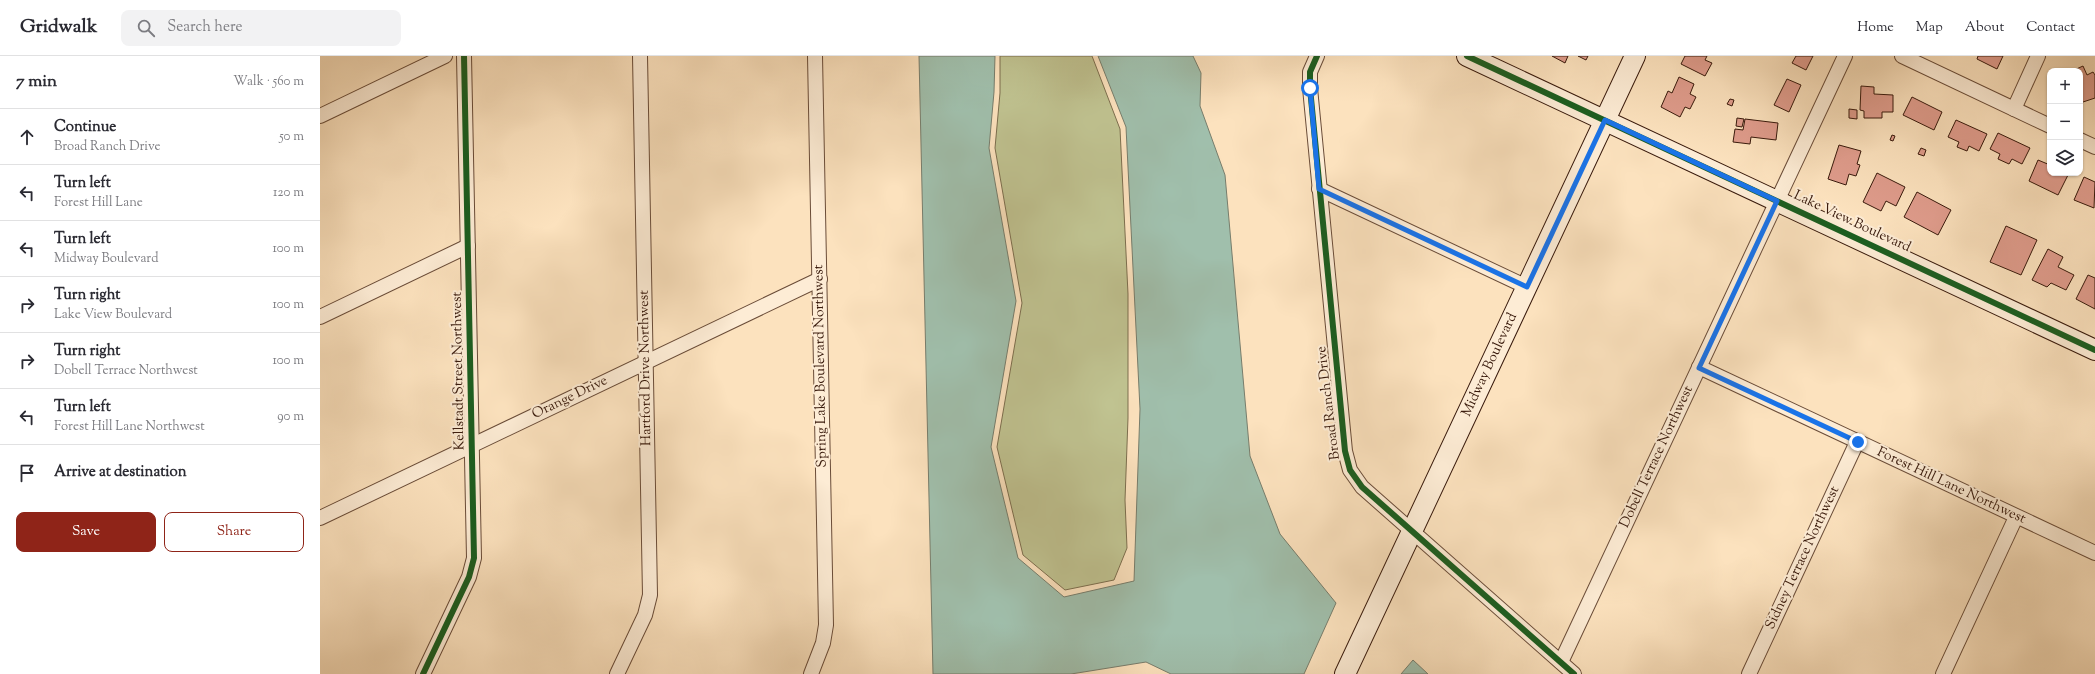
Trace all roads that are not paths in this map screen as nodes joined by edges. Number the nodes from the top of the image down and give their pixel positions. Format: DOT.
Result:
graph roads {
  1 [pos="445,56"];
  2 [pos="464,56"];
  3 [pos="640,56"];
  4 [pos="815,56"];
  5 [pos="1317,56"];
  6 [pos="1467,56"];
  7 [pos="1635,56"];
  8 [pos="1845,56"];
  9 [pos="1902,56"];
  10 [pos="2038,56"];
  11 [pos="2014,109"];
  12 [pos="320,116"];
  13 [pos="1605,120"];
  14 [pos="2047,125"];
  15 [pos="2083,141"];
  16 [pos="2095,147"];
  17 [pos="1319,189"];
  18 [pos="1777,201"];
  19 [pos="468,246"];
  20 [pos="820,279"];
  21 [pos="1527,287"];
  22 [pos="320,317"];
  23 [pos="2095,350"];
  24 [pos="646,362"];
  25 [pos="1699,368"];
  26 [pos="1858,442"];
  27 [pos="472,445"];
  28 [pos="2016,517"];
  29 [pos="320,518"];
  30 [pos="1412,532"];
  31 [pos="2095,554"];
  32 [pos="1561,662"];
  33 [pos="423,674"];
  34 [pos="617,674"];
  35 [pos="811,674"];
  36 [pos="1345,674"];
  37 [pos="1574,674"];
  38 [pos="1749,674"];
  39 [pos="1943,674"];
  1 -- 12 [label="street"];
  2 -- 19 [label="street, Kellstadt Street Northwest"];
  3 -- 24 [label="street, Hartford Drive Northwest"];
  4 -- 20 [label="street, Spring Lake Boulevard Northwest"];
  5 -- 17 [label="street, Broad Ranch Drive"];
  6 -- 13 [label="street, Lake View Boulevard"];
  7 -- 13 [label="street, Midway Boulevard"];
  8 -- 18 [label="street, Dobell Terrace Northwest"];
  9 -- 11 [label="street"];
  10 -- 11 [label="street"];
  11 -- 14 [label="street"];
  13 -- 18 [label="street, Lake View Boulevard"];
  13 -- 21 [label="street, Midway Boulevard"];
  15 -- 16 [label="street"];
  17 -- 21 [label="street"];
  17 -- 30 [label="street, Broad Ranch Drive"];
  18 -- 23 [label="street, Lake View Boulevard"];
  18 -- 25 [label="street, Dobell Terrace Northwest"];
  19 -- 22 [label="street"];
  19 -- 27 [label="street, Kellstadt Street Northwest"];
  20 -- 24 [label="street, Orange Drive"];
  20 -- 35 [label="street, Spring Lake Boulevard Northwest"];
  21 -- 30 [label="street, Midway Boulevard"];
  24 -- 27 [label="street, Orange Drive"];
  24 -- 34 [label="street, Hartford Drive Northwest"];
  25 -- 26 [label="street, Forest Hill Lane Northwest"];
  25 -- 32 [label="street, Dobell Terrace Northwest"];
  26 -- 28 [label="street, Forest Hill Lane Northwest"];
  26 -- 38 [label="street, Sidney Terrace Northwest"];
  27 -- 29 [label="street, Orange Drive"];
  27 -- 33 [label="street, Kellstadt Street Northwest"];
  28 -- 31 [label="street, Forest Hill Lane Northwest"];
  28 -- 39 [label="street"];
  30 -- 32 [label="street, Broad Ranch Drive"];
  30 -- 36 [label="street, Midway Boulevard"];
  32 -- 37 [label="street, Broad Ranch Drive"];
}
